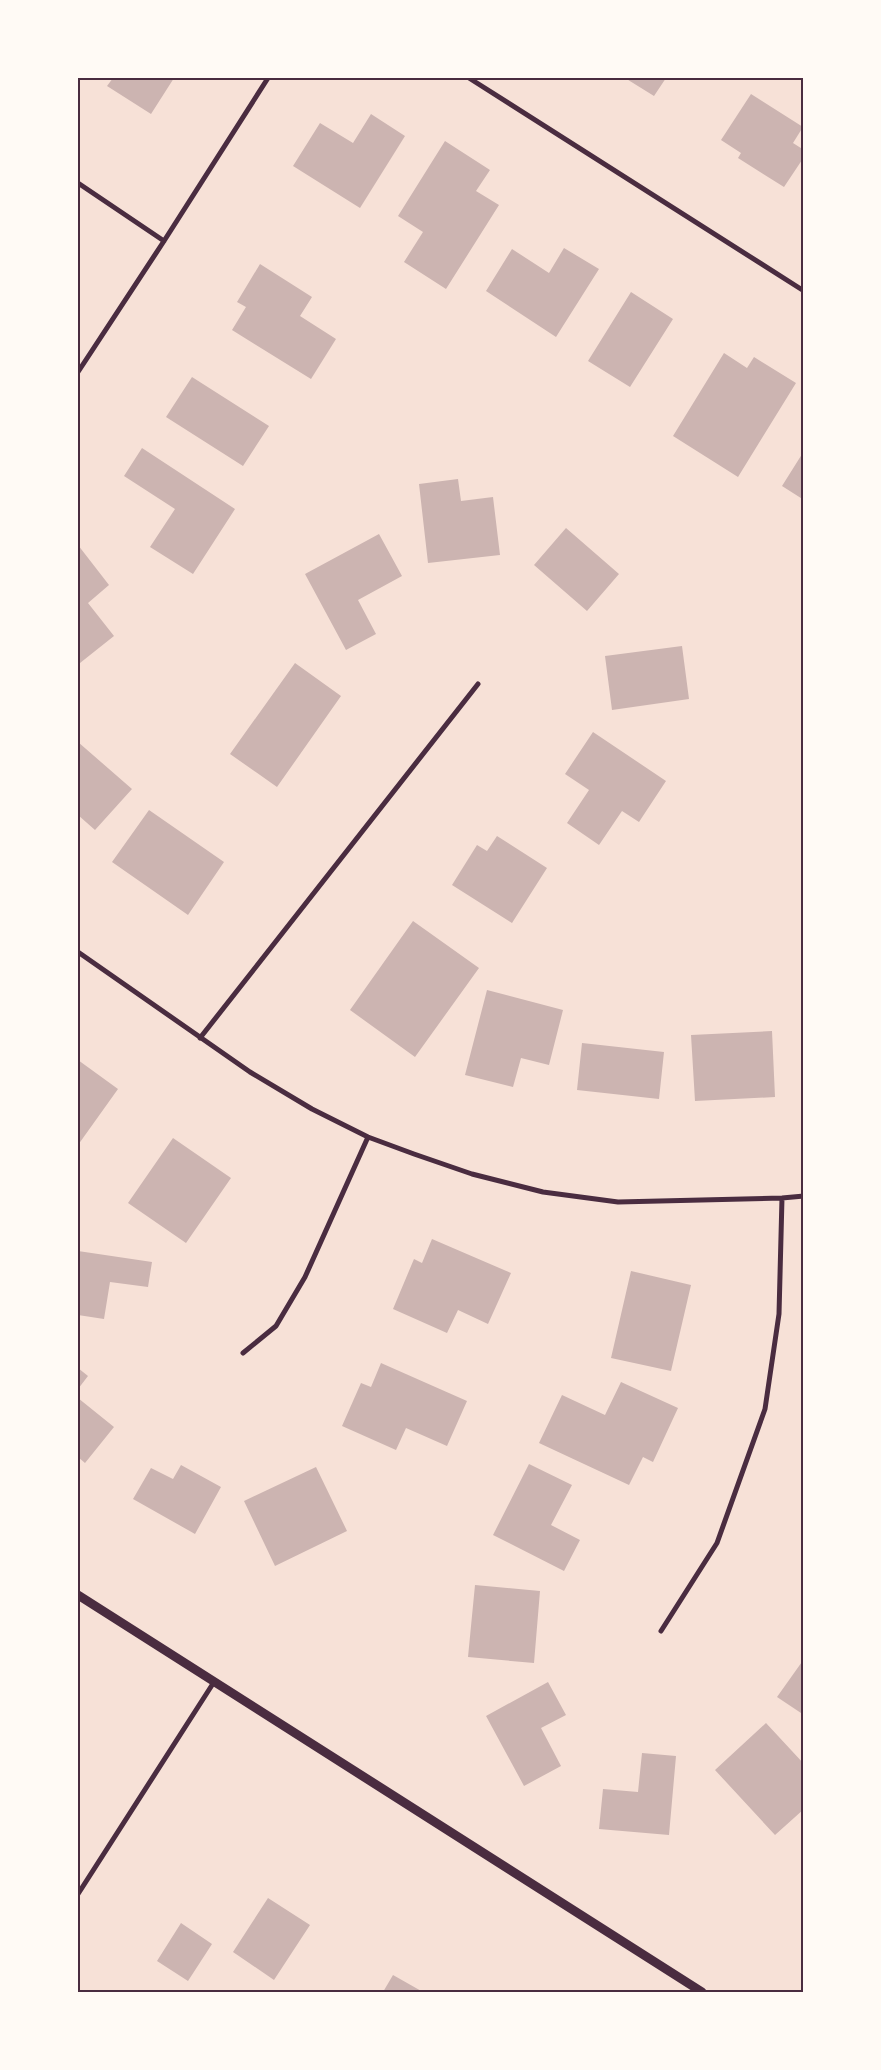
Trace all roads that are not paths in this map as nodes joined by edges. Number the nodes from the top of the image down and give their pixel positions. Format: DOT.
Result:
graph roads {
  1 [pos="268,78"];
  2 [pos="470,78"];
  3 [pos="78,183"];
  4 [pos="164,241"];
  5 [pos="804,291"];
  6 [pos="78,372"];
  7 [pos="478,684"];
  8 [pos="78,952"];
  9 [pos="200,1038"];
  10 [pos="368,1137"];
  11 [pos="804,1196"];
  12 [pos="782,1198"];
  13 [pos="243,1353"];
  14 [pos="78,1595"];
  15 [pos="661,1631"];
  16 [pos="214,1682"];
  17 [pos="78,1894"];
  18 [pos="702,1992"];
  1 -- 4 [label="street"];
  2 -- 5 [label="street"];
  3 -- 4 [label="street"];
  4 -- 6 [label="street"];
  7 -- 9 [label="street"];
  8 -- 9 [label="street"];
  9 -- 10 [label="street"];
  10 -- 12 [label="street"];
  10 -- 13 [label="street"];
  11 -- 12 [label="street"];
  12 -- 15 [label="street"];
  14 -- 16 [label="street"];
  16 -- 17 [label="street"];
  16 -- 18 [label="street"];
}
